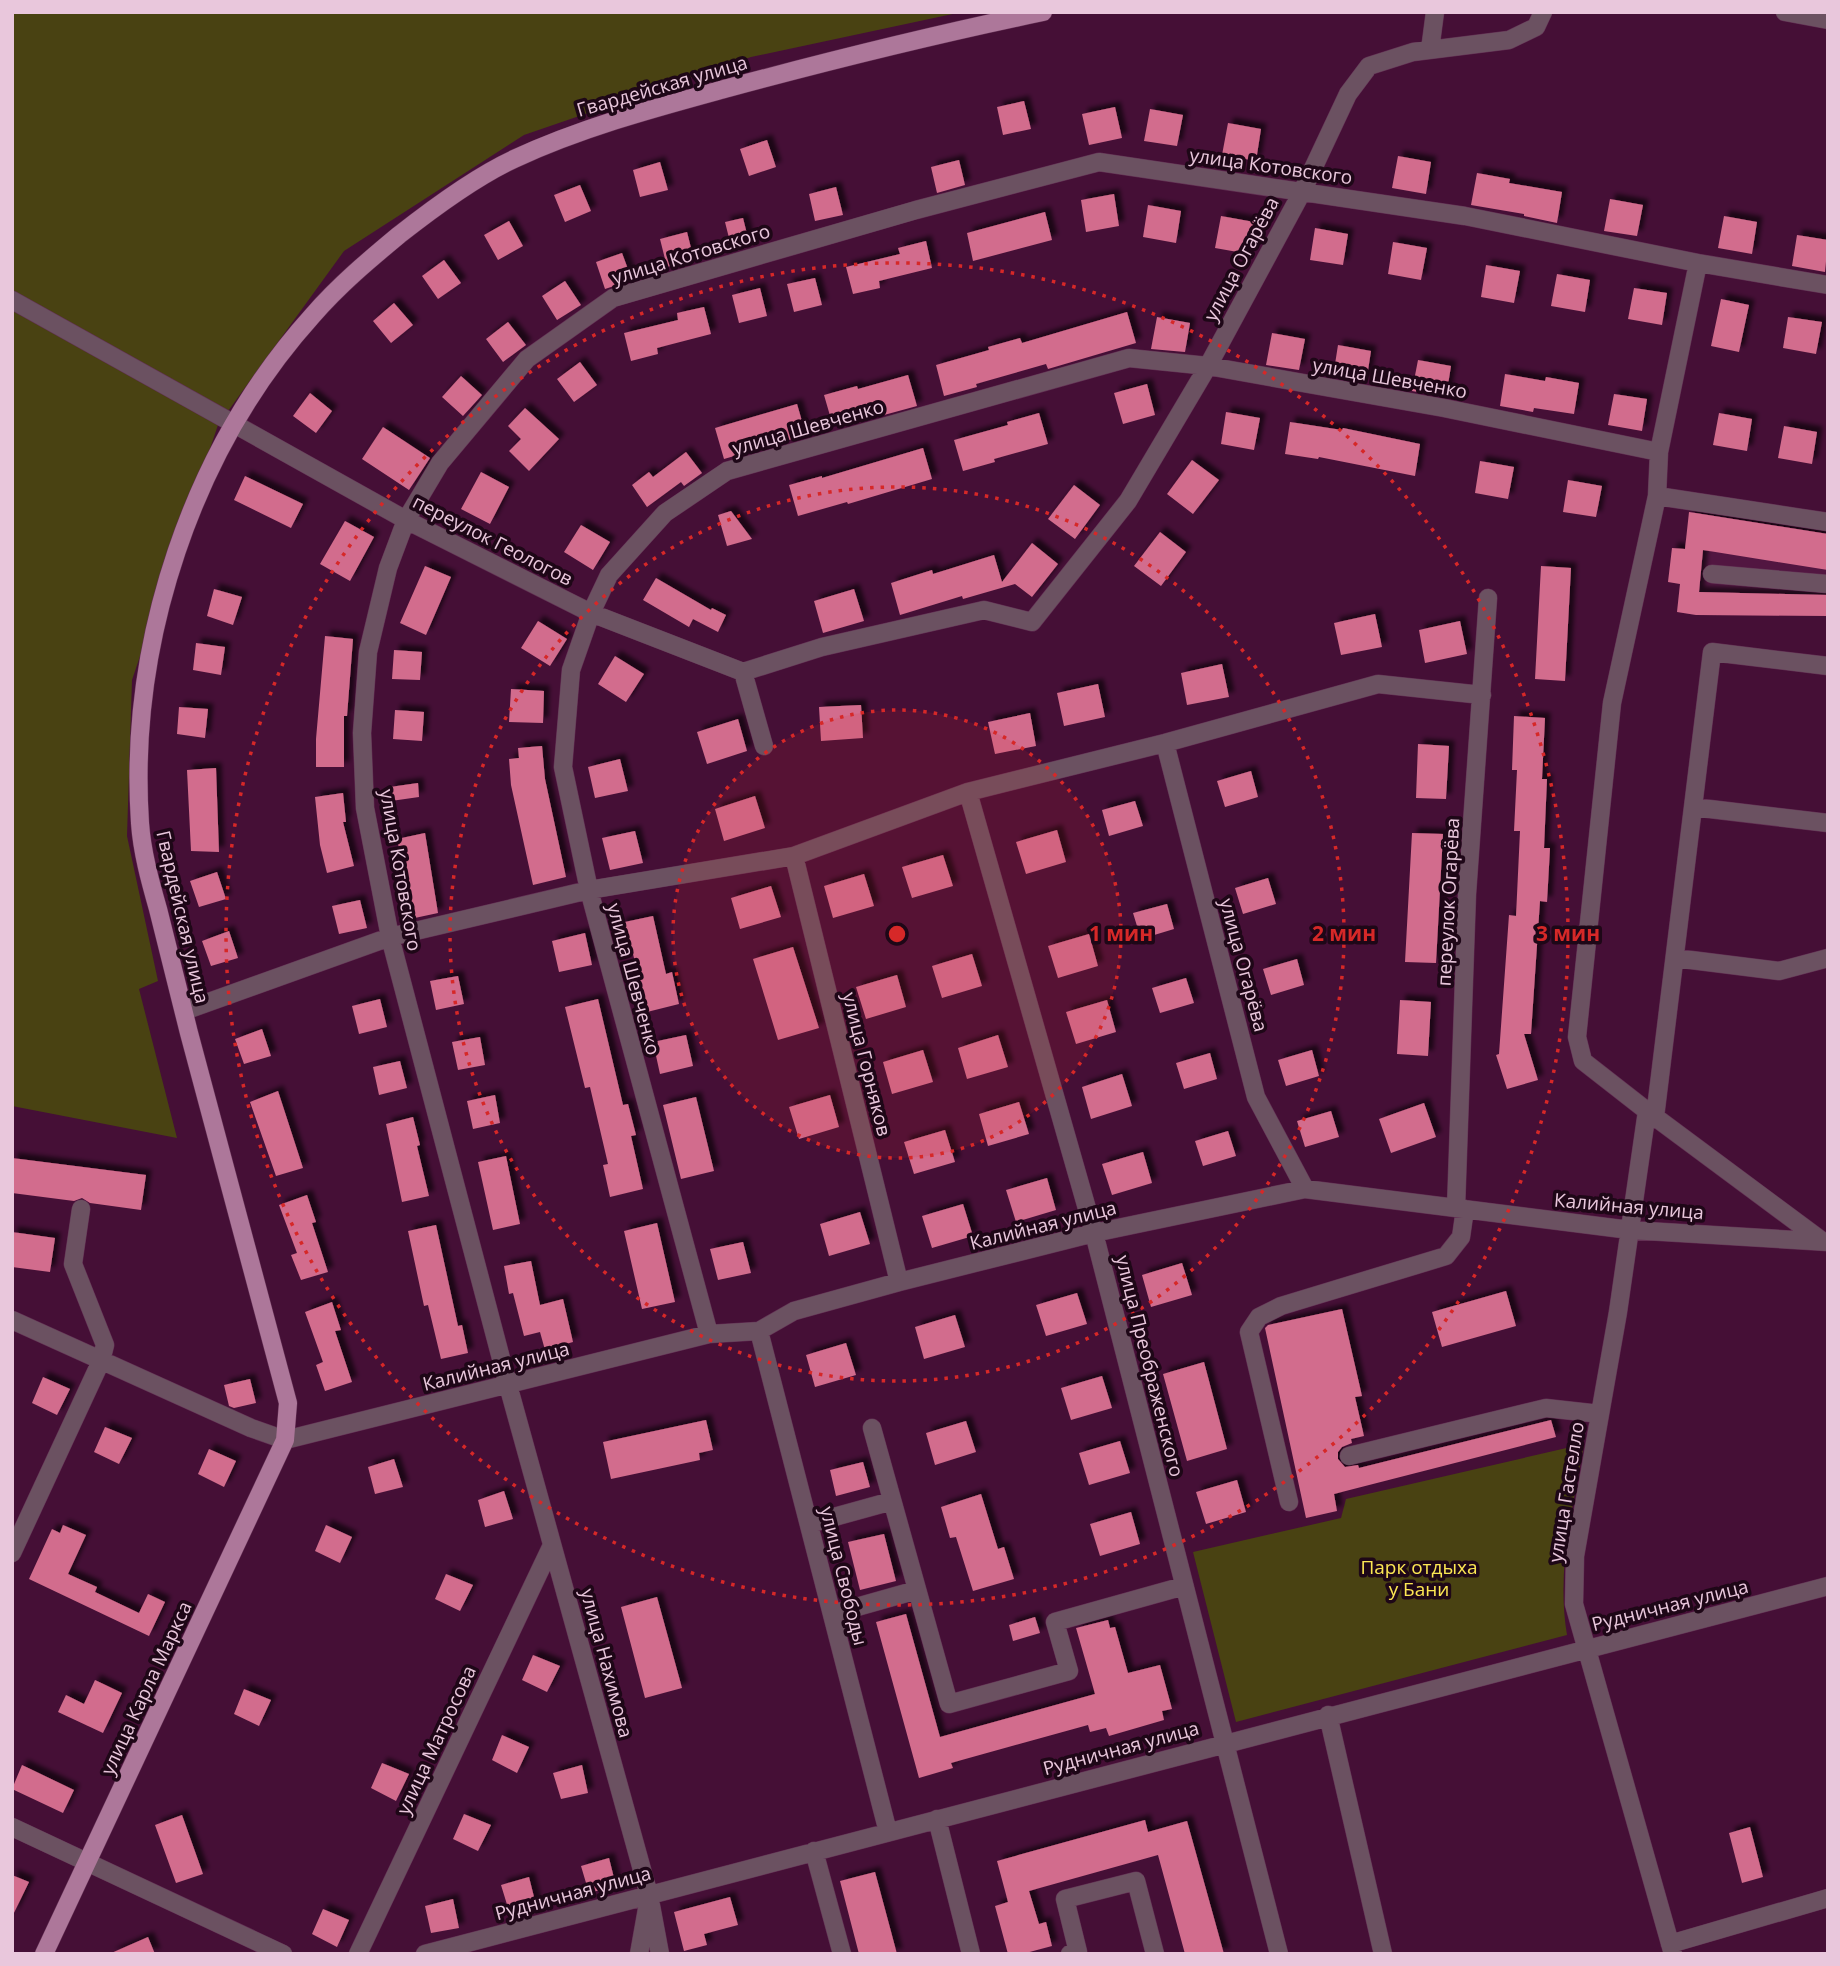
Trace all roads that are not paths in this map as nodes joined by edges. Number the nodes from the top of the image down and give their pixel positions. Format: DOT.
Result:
graph roads {
  1 [pos="1043,12"];
  2 [pos="1435,12"];
  3 [pos="1543,12"];
  4 [pos="1785,12"];
  5 [pos="1828,20"];
  6 [pos="1430,50"];
  7 [pos="1302,192"];
  8 [pos="1698,263"];
  9 [pos="1828,285"];
  10 [pos="12,300"];
  11 [pos="1208,366"];
  12 [pos="234,422"];
  13 [pos="1659,453"];
  14 [pos="1657,496"];
  15 [pos="406,520"];
  16 [pos="1828,522"];
  17 [pos="1712,574"];
  18 [pos="1828,584"];
  19 [pos="1488,598"];
  20 [pos="591,613"];
  21 [pos="1828,666"];
  22 [pos="743,672"];
  23 [pos="1482,695"];
  24 [pos="1165,743"];
  25 [pos="764,746"];
  26 [pos="968,792"];
  27 [pos="1693,807"];
  28 [pos="1828,824"];
  29 [pos="794,856"];
  30 [pos="589,890"];
  31 [pos="390,937"];
  32 [pos="1675,958"];
  33 [pos="1828,958"];
  34 [pos="184,1010"];
  35 [pos="1651,1114"];
  36 [pos="1305,1189"];
  37 [pos="1460,1208"];
  38 [pos="80,1209"];
  39 [pos="1630,1230"];
  40 [pos="1094,1233"];
  41 [pos="1825,1242"];
  42 [pos="899,1282"];
  43 [pos="12,1320"];
  44 [pos="759,1331"];
  45 [pos="709,1334"];
  46 [pos="101,1361"];
  47 [pos="508,1385"];
  48 [pos="1601,1408"];
  49 [pos="872,1428"];
  50 [pos="285,1440"];
  51 [pos="1349,1456"];
  52 [pos="892,1500"];
  53 [pos="1289,1502"];
  54 [pos="809,1524"];
  55 [pos="552,1545"];
  56 [pos="12,1553"];
  57 [pos="1184,1586"];
  58 [pos="1828,1586"];
  59 [pos="917,1590"];
  60 [pos="832,1614"];
  61 [pos="1587,1648"];
  62 [pos="1328,1715"];
  63 [pos="1225,1743"];
  64 [pos="937,1819"];
  65 [pos="12,1827"];
  66 [pos="888,1832"];
  67 [pos="814,1851"];
  68 [pos="87,1862"];
  69 [pos="649,1895"];
  70 [pos="1828,1898"];
  71 [pos="1671,1949"];
  72 [pos="44,1954"];
  73 [pos="283,1954"];
  74 [pos="358,1954"];
  75 [pos="425,1954"];
  76 [pos="639,1954"];
  77 [pos="660,1954"];
  78 [pos="842,1954"];
  79 [pos="971,1954"];
  80 [pos="1070,1954"];
  81 [pos="1155,1954"];
  82 [pos="1279,1954"];
  83 [pos="1383,1954"];
  1 -- 12 [label="main road, Гвардейская улица"];
  2 -- 6 [label="street"];
  3 -- 6 [label="street, улица Огарёва"];
  4 -- 5 [label="street"];
  6 -- 7 [label="street, улица Огарёва"];
  7 -- 8 [label="street, улица Котовского"];
  7 -- 11 [label="street, улица Огарёва"];
  7 -- 15 [label="street, улица Котовского"];
  8 -- 9 [label="street, улица Котовского"];
  8 -- 13 [label="street"];
  10 -- 12 [label="street, переулок Геологов"];
  11 -- 13 [label="street, улица Шевченко"];
  11 -- 20 [label="street, улица Шевченко"];
  11 -- 22 [label="street, улица Огарёва"];
  12 -- 15 [label="street, переулок Геологов"];
  12 -- 34 [label="main road, Гвардейская улица"];
  13 -- 14 [label="street"];
  14 -- 16 [label="street"];
  14 -- 35 [label="street"];
  15 -- 20 [label="street, переулок Геологов"];
  15 -- 31 [label="street, улица Котовского"];
  17 -- 18 [label="street"];
  19 -- 23 [label="street, переулок Огарёва"];
  20 -- 22 [label="street, переулок Геологов"];
  20 -- 30 [label="street, улица Шевченко"];
  21 -- 27 [label="street, улица Гастелло"];
  22 -- 25 [label="street"];
  23 -- 24 [label="street"];
  23 -- 37 [label="street, переулок Огарёва"];
  24 -- 26 [label="street"];
  24 -- 36 [label="street, улица Огарёва"];
  26 -- 29 [label="street"];
  26 -- 40 [label="street, улица Преображенского"];
  27 -- 28 [label="street"];
  27 -- 32 [label="street, улица Гастелло"];
  29 -- 30 [label="street"];
  29 -- 42 [label="street, улица Горняков"];
  30 -- 31 [label="street"];
  30 -- 45 [label="street, улица Шевченко"];
  31 -- 34 [label="street"];
  31 -- 47 [label="street, улица Котовского"];
  32 -- 33 [label="street"];
  32 -- 35 [label="street, улица Гастелло"];
  34 -- 50 [label="main road, Гвардейская улица"];
  35 -- 39 [label="street, улица Гастелло"];
  35 -- 41 [label="street"];
  36 -- 37 [label="street, Калийная улица"];
  36 -- 40 [label="street, Калийная улица"];
  37 -- 39 [label="street, Калийная улица"];
  37 -- 53 [label="street, переулок Огарёва"];
  38 -- 46 [label="street"];
  39 -- 41 [label="street, Калийная улица"];
  39 -- 48 [label="street, улица Гастелло"];
  40 -- 42 [label="street, Калийная улица"];
  40 -- 57 [label="street, улица Преображенского"];
  42 -- 44 [label="street, Калийная улица"];
  43 -- 46 [label="street"];
  44 -- 45 [label="street, Калийная улица"];
  44 -- 54 [label="street, улица Свободы"];
  45 -- 47 [label="street, Калийная улица"];
  46 -- 50 [label="street"];
  46 -- 56 [label="street"];
  47 -- 50 [label="street, Калийная улица"];
  47 -- 55 [label="street, улица Нахимова"];
  48 -- 51 [label="street"];
  48 -- 61 [label="street, улица Гастелло"];
  49 -- 52 [label="street"];
  50 -- 68 [label="main road, улица Карла Маркса"];
  52 -- 54 [label="street"];
  52 -- 59 [label="street"];
  54 -- 60 [label="street, улица Свободы"];
  55 -- 69 [label="street, улица Нахимова"];
  55 -- 74 [label="street, улица Матросова"];
  57 -- 59 [label="street"];
  57 -- 63 [label="street, улица Преображенского"];
  58 -- 61 [label="street, Рудничная улица"];
  59 -- 60 [label="street"];
  60 -- 66 [label="street, улица Свободы"];
  61 -- 62 [label="street, Рудничная улица"];
  61 -- 71 [label="street, улица Гастелло"];
  62 -- 63 [label="street, Рудничная улица"];
  62 -- 83 [label="street"];
  63 -- 64 [label="street, Рудничная улица"];
  63 -- 82 [label="street, улица Преображенского"];
  64 -- 66 [label="street, Рудничная улица"];
  64 -- 79 [label="street"];
  65 -- 68 [label="street"];
  66 -- 67 [label="street, Рудничная улица"];
  67 -- 69 [label="street, Рудничная улица"];
  67 -- 78 [label="street"];
  68 -- 72 [label="main road, улица Карла Маркса"];
  68 -- 73 [label="street"];
  69 -- 75 [label="street, Рудничная улица"];
  69 -- 76 [label="street"];
  69 -- 77 [label="street, улица Нахимова"];
  70 -- 71 [label="street"];
  80 -- 81 [label="street"];
}
